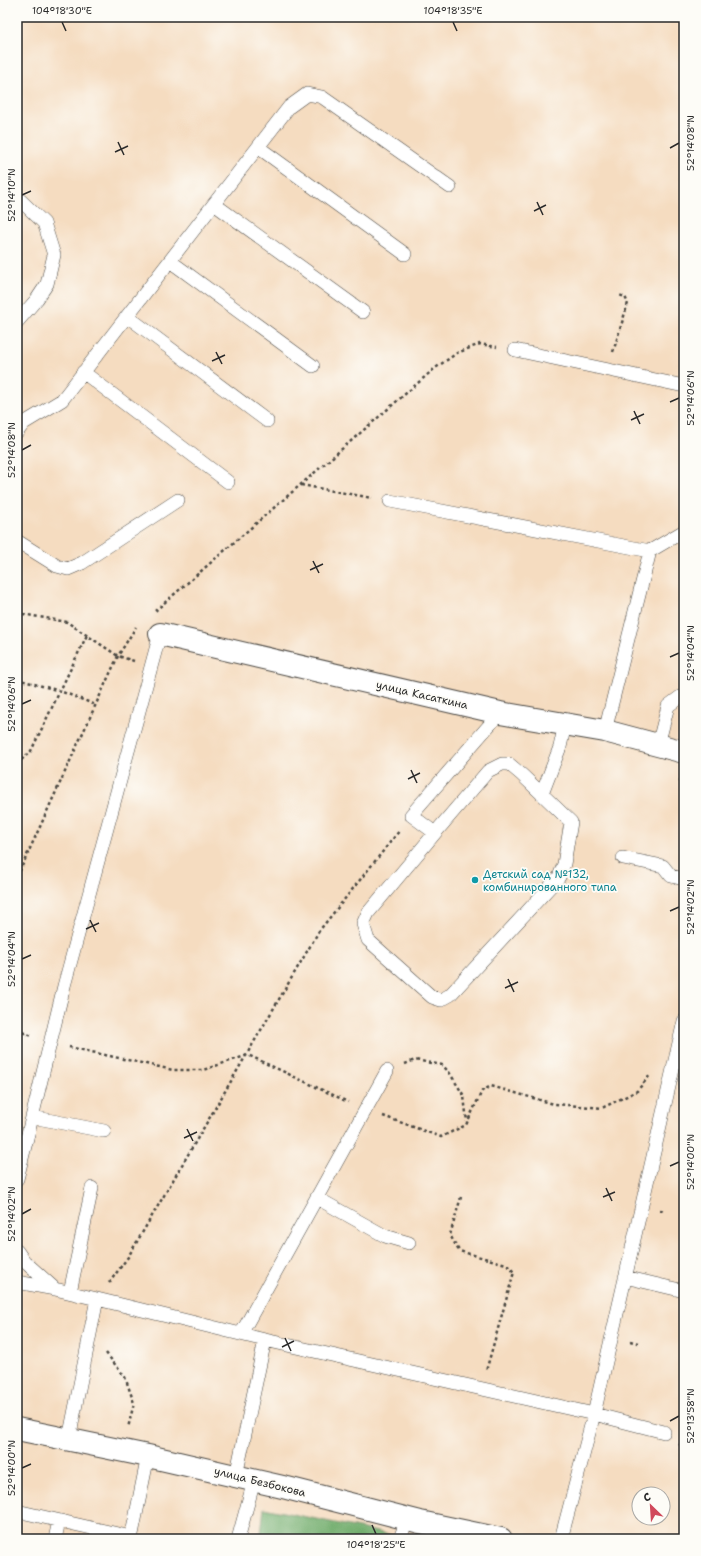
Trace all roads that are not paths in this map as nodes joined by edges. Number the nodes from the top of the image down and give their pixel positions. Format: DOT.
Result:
graph roads {
  1 [pos="258,147"];
  2 [pos="450,187"];
  3 [pos="17,197"];
  4 [pos="214,204"];
  5 [pos="405,254"];
  6 [pos="170,260"];
  7 [pos="363,312"];
  8 [pos="127,316"];
  9 [pos="17,322"];
  10 [pos="515,350"];
  11 [pos="313,366"];
  12 [pos="83,372"];
  13 [pos="684,386"];
  14 [pos="267,421"];
  15 [pos="17,432"];
  16 [pos="228,482"];
  17 [pos="178,500"];
  18 [pos="390,502"];
  19 [pos="684,531"];
  20 [pos="17,541"];
  21 [pos="650,551"];
  22 [pos="160,634"];
  23 [pos="684,698"];
  24 [pos="500,714"];
  25 [pos="565,724"];
  26 [pos="606,731"];
  27 [pos="658,745"];
  28 [pos="684,752"];
  29 [pos="542,794"];
  30 [pos="435,833"];
  31 [pos="623,858"];
  32 [pos="684,879"];
  33 [pos="684,1021"];
  34 [pos="387,1071"];
  35 [pos="32,1117"];
  36 [pos="104,1131"];
  37 [pos="17,1179"];
  38 [pos="92,1188"];
  39 [pos="317,1198"];
  40 [pos="409,1243"];
  41 [pos="17,1251"];
  42 [pos="625,1277"];
  43 [pos="17,1282"];
  44 [pos="55,1288"];
  45 [pos="684,1291"];
  46 [pos="70,1292"];
  47 [pos="97,1299"];
  48 [pos="241,1334"];
  49 [pos="265,1340"];
  50 [pos="594,1414"];
  51 [pos="17,1429"];
  52 [pos="664,1432"];
  53 [pos="69,1439"];
  54 [pos="148,1456"];
  55 [pos="245,1479"];
  56 [pos="17,1512"];
  57 [pos="407,1518"];
  58 [pos="59,1521"];
  59 [pos="131,1538"];
  60 [pos="55,1539"];
  61 [pos="238,1539"];
  62 [pos="400,1539"];
  63 [pos="501,1539"];
  64 [pos="561,1539"];
  1 -- 2 [label="lane"];
  1 -- 4 [label="lane"];
  1 -- 5 [label="lane"];
  3 -- 9 [label="lane"];
  4 -- 6 [label="lane"];
  4 -- 7 [label="lane"];
  6 -- 8 [label="lane"];
  6 -- 11 [label="lane"];
  8 -- 12 [label="lane"];
  8 -- 14 [label="lane"];
  10 -- 13 [label="lane"];
  12 -- 15 [label="lane"];
  12 -- 16 [label="lane"];
  17 -- 20 [label="lane"];
  18 -- 21 [label="lane"];
  19 -- 21 [label="lane"];
  21 -- 26 [label="lane"];
  22 -- 24 [label="street, улица Касаткина"];
  22 -- 35 [label="lane"];
  23 -- 27 [label="lane"];
  24 -- 25 [label="street, улица Касаткина"];
  24 -- 30 [label="lane"];
  25 -- 26 [label="street, улица Касаткина"];
  25 -- 29 [label="lane"];
  26 -- 27 [label="street, улица Касаткина"];
  27 -- 28 [label="street, улица Касаткина"];
  29 -- 30 [label="lane"];
  29 -- 30 [label="lane"];
  31 -- 32 [label="lane"];
  33 -- 42 [label="lane"];
  34 -- 39 [label="lane"];
  35 -- 36 [label="lane"];
  35 -- 37 [label="lane"];
  38 -- 46 [label="lane"];
  39 -- 40 [label="lane"];
  39 -- 48 [label="lane"];
  41 -- 44 [label="lane"];
  42 -- 45 [label="lane"];
  42 -- 50 [label="lane"];
  43 -- 44 [label="lane"];
  44 -- 46 [label="lane"];
  46 -- 47 [label="lane"];
  47 -- 48 [label="lane"];
  47 -- 53 [label="lane"];
  48 -- 49 [label="lane"];
  49 -- 50 [label="lane"];
  49 -- 55 [label="lane"];
  50 -- 52 [label="lane"];
  50 -- 64 [label="lane"];
  51 -- 53 [label="street, улица Безбокова"];
  53 -- 54 [label="street, улица Безбокова"];
  54 -- 55 [label="street, улица Безбокова"];
  54 -- 59 [label="lane"];
  55 -- 57 [label="street, улица Безбокова"];
  55 -- 61 [label="lane"];
  56 -- 58 [label="lane"];
  57 -- 62 [label="lane"];
  57 -- 63 [label="street, улица Безбокова"];
  58 -- 59 [label="lane"];
  58 -- 60 [label="lane"];
}
